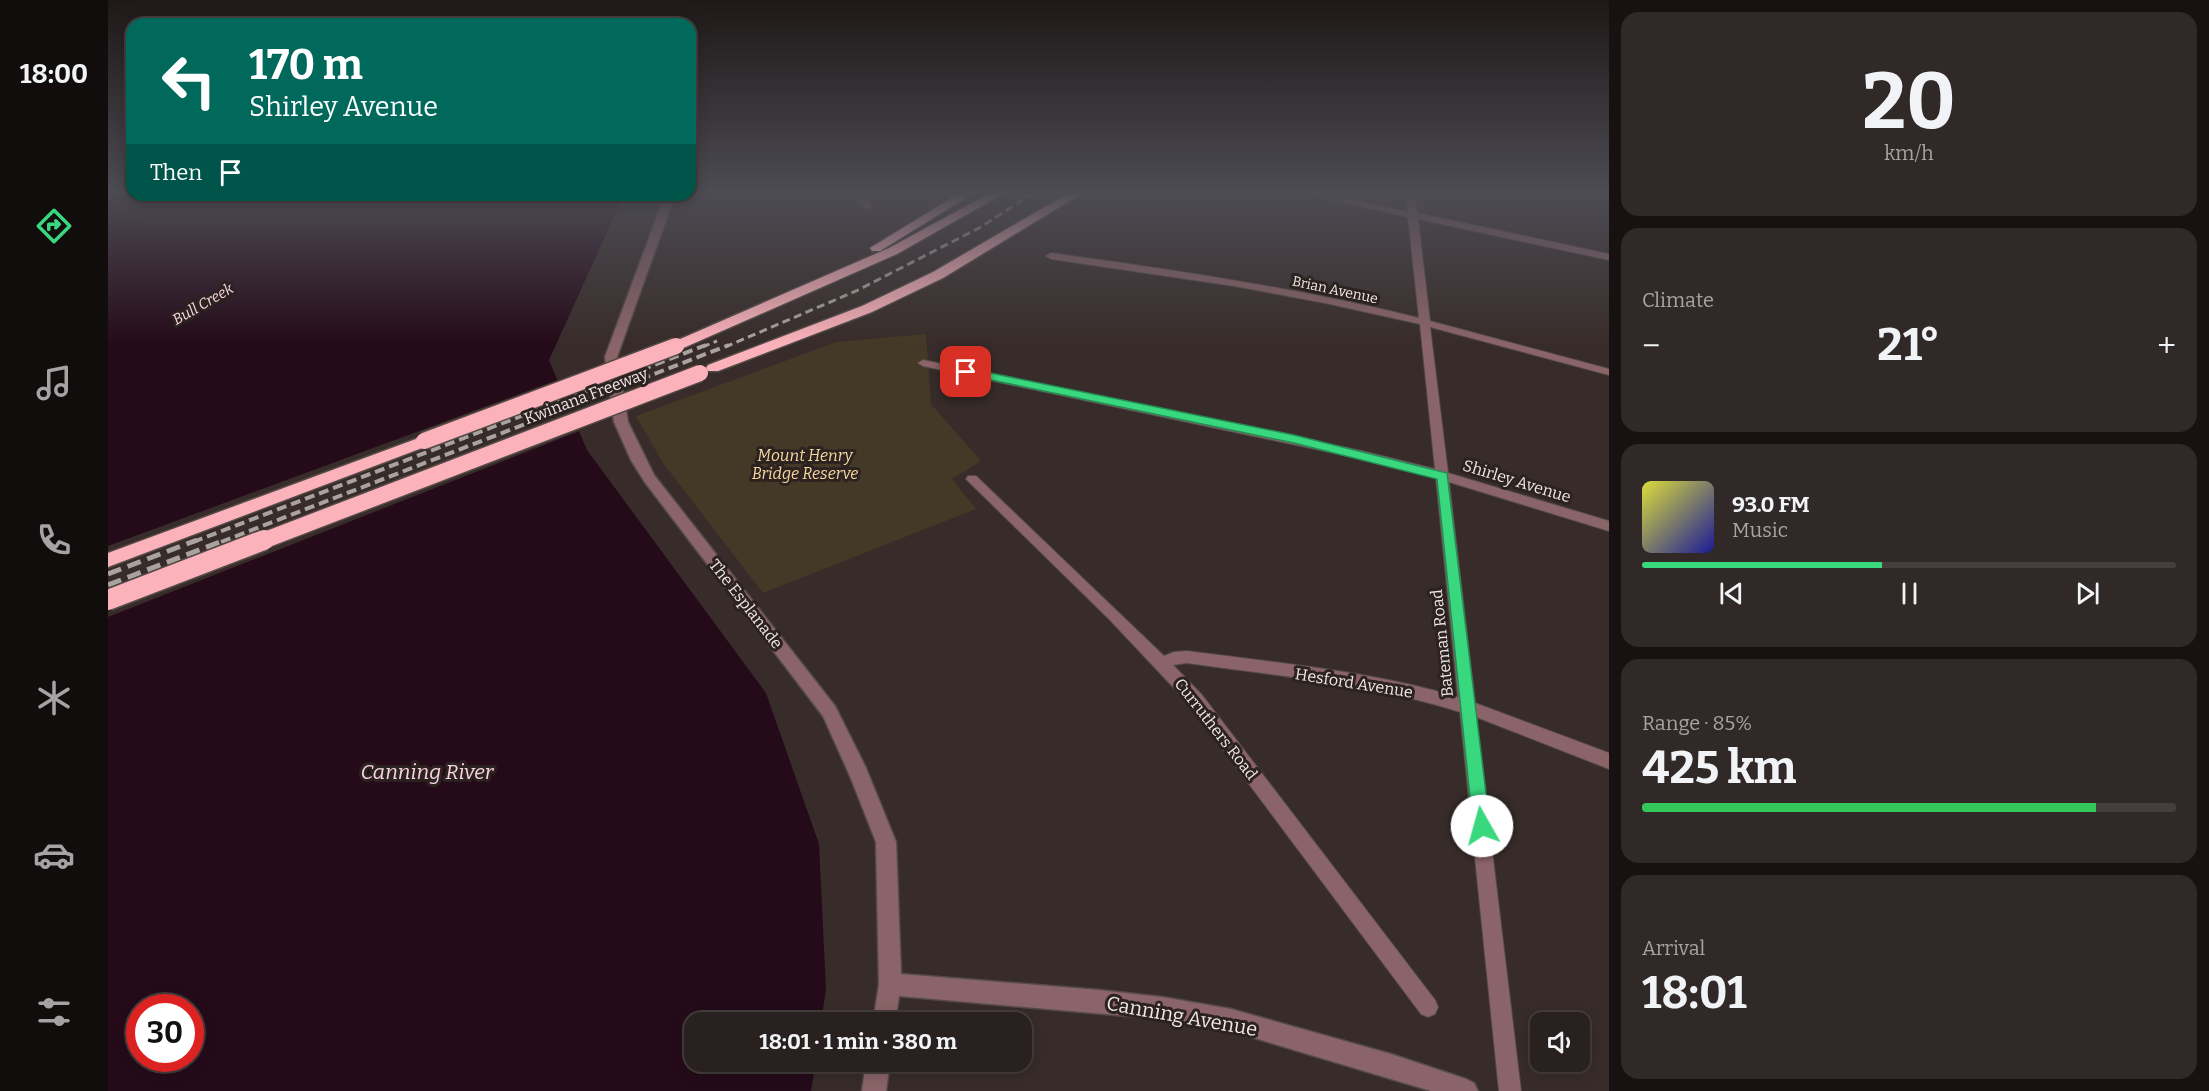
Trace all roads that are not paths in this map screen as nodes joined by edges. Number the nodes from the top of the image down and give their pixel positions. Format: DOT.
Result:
graph roads {
  1 [pos="653,242"];
  2 [pos="885,242"];
  3 [pos="910,242"];
  4 [pos="979,242"];
  5 [pos="994,242"];
  6 [pos="1416,242"];
  7 [pos="1539,242"];
  8 [pos="1051,256"];
  9 [pos="1609,257"];
  10 [pos="802,292"];
  11 [pos="1425,323"];
  12 [pos="923,363"];
  13 [pos="706,370"];
  14 [pos="1609,372"];
  15 [pos="1443,476"];
  16 [pos="972,479"];
  17 [pos="1609,526"];
  18 [pos="108,560"];
  19 [pos="108,600"];
  20 [pos="1162,663"];
  21 [pos="1468,708"];
  22 [pos="1609,761"];
  23 [pos="890,984"];
  24 [pos="1428,1007"];
  25 [pos="886,1012"];
  26 [pos="877,1072"];
  27 [pos="874,1091"];
  28 [pos="1466,1091"];
  29 [pos="1510,1091"];
  1 -- 23 [label="street, The Esplanade"];
  2 -- 10 [label="highway"];
  3 -- 10 [label="highway, Kwinana Freeway"];
  4 -- 13 [label="highway, Kwinana Freeway"];
  5 -- 13 [label="highway"];
  6 -- 11 [label="street, Bateman Road"];
  7 -- 9 [label="street"];
  8 -- 11 [label="street, Brian Avenue"];
  10 -- 18 [label="highway, Kwinana Freeway, bridge"];
  11 -- 14 [label="street, Brian Avenue"];
  11 -- 15 [label="street, Bateman Road"];
  12 -- 15 [label="street, Shirley Avenue"];
  13 -- 19 [label="highway, Kwinana Freeway, bridge"];
  15 -- 17 [label="street, Shirley Avenue"];
  15 -- 21 [label="street, Bateman Road"];
  16 -- 20 [label="street, Curruthers Road"];
  20 -- 21 [label="street, Hesford Avenue"];
  20 -- 24 [label="street, Curruthers Road"];
  21 -- 22 [label="street, Hesford Avenue"];
  21 -- 29 [label="street, Bateman Road"];
  23 -- 25 [label="street, The Esplanade"];
  23 -- 28 [label="street, Canning Avenue"];
  26 -- 27 [label="street"];
}
